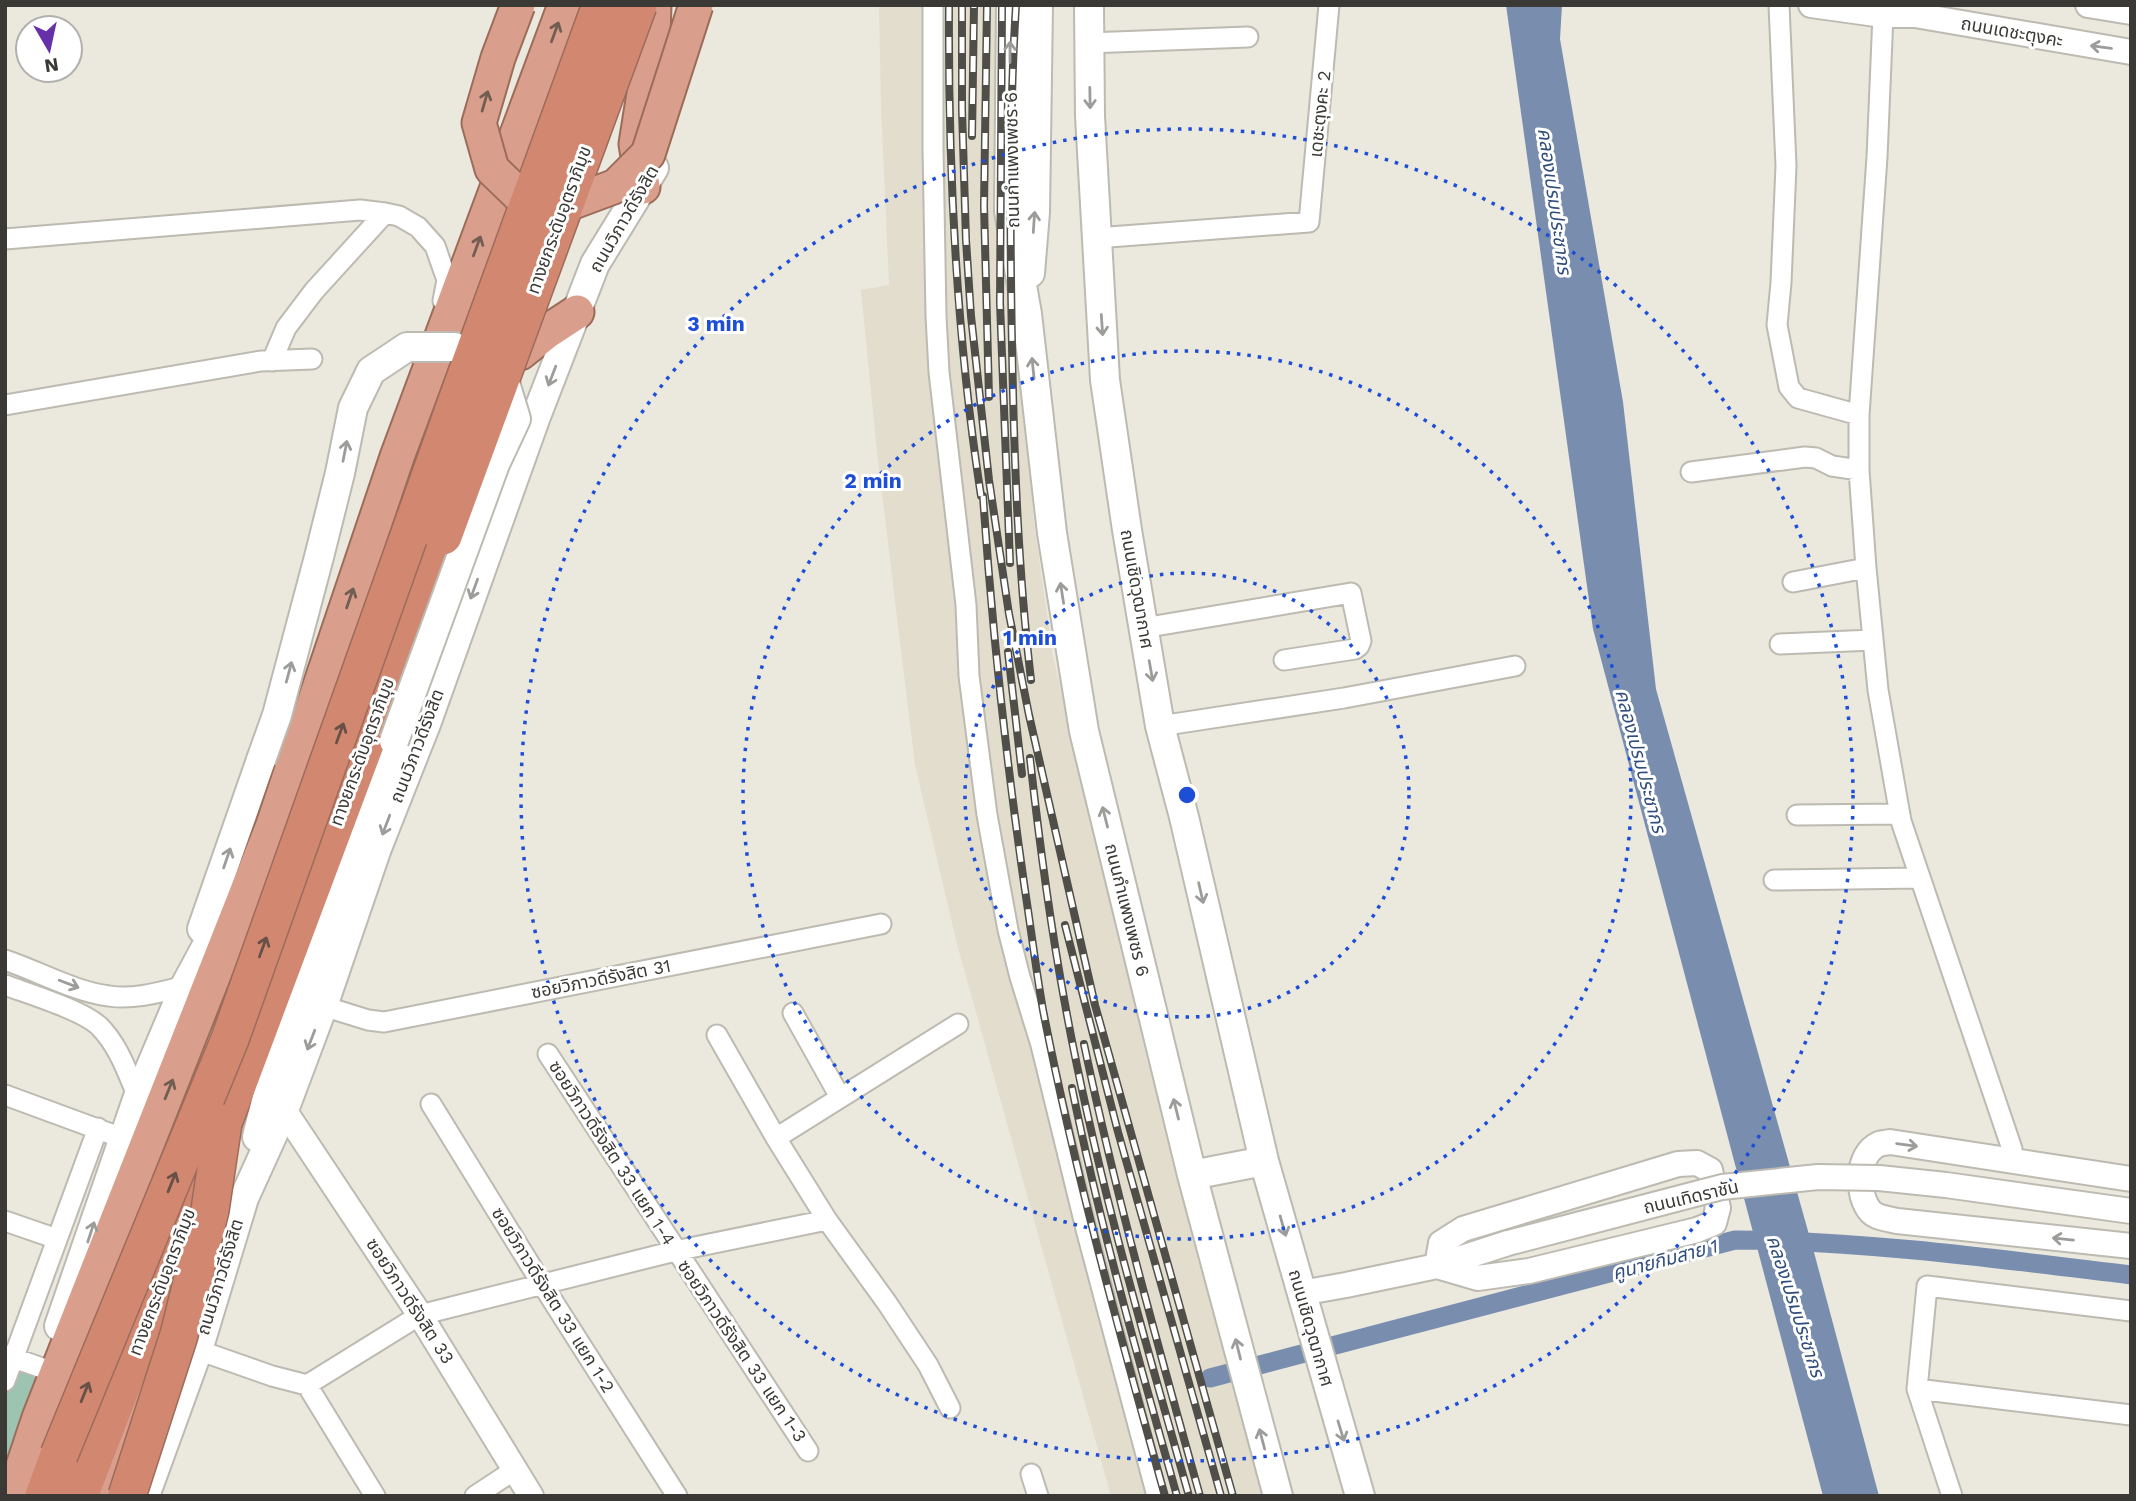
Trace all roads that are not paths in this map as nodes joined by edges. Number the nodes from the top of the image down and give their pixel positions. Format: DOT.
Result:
graph roads {
  1 [pos="518,5"];
  2 [pos="565,5"];
  3 [pos="601,5"];
  4 [pos="638,5"];
  5 [pos="647,5"];
  6 [pos="654,5"];
  7 [pos="696,5"];
  8 [pos="710,5"];
  9 [pos="933,5"];
  10 [pos="1011,5"];
  11 [pos="1038,5"];
  12 [pos="1089,5"];
  13 [pos="1329,5"];
  14 [pos="1779,5"];
  15 [pos="1811,5"];
  16 [pos="2088,5"];
  17 [pos="1898,12"];
  18 [pos="2131,12"];
  19 [pos="1248,37"];
  20 [pos="1088,43"];
  21 [pos="2131,52"];
  22 [pos="643,187"];
  23 [pos="385,212"];
  24 [pos="1096,238"];
  25 [pos="5,239"];
  26 [pos="577,312"];
  27 [pos="1027,314"];
  28 [pos="520,353"];
  29 [pos="312,359"];
  30 [pos="272,361"];
  31 [pos="5,405"];
  32 [pos="1859,415"];
  33 [pos="397,457"];
  34 [pos="1859,470"];
  35 [pos="1691,472"];
  36 [pos="1866,569"];
  37 [pos="1793,582"];
  38 [pos="1143,628"];
  39 [pos="1873,640"];
  40 [pos="1780,644"];
  41 [pos="1284,660"];
  42 [pos="1515,666"];
  43 [pos="1160,726"];
  44 [pos="1900,814"];
  45 [pos="1797,815"];
  46 [pos="273,825"];
  47 [pos="1920,878"];
  48 [pos="1774,880"];
  49 [pos="881,924"];
  50 [pos="5,960"];
  51 [pos="189,978"];
  52 [pos="5,985"];
  53 [pos="323,1006"];
  54 [pos="793,1013"];
  55 [pos="958,1024"];
  56 [pos="717,1035"];
  57 [pos="548,1054"];
  58 [pos="271,1082"];
  59 [pos="5,1095"];
  60 [pos="138,1097"];
  61 [pos="840,1097"];
  62 [pos="431,1104"];
  63 [pos="284,1110"];
  64 [pos="223,1123"];
  65 [pos="110,1133"];
  66 [pos="776,1138"];
  67 [pos="2012,1149"];
  68 [pos="1264,1161"];
  69 [pos="1192,1175"];
  70 [pos="2131,1179"];
  71 [pos="244,1198"];
  72 [pos="2131,1211"];
  73 [pos="827,1220"];
  74 [pos="5,1221"];
  75 [pos="57,1239"];
  76 [pos="2131,1246"];
  77 [pos="675,1251"];
  78 [pos="1437,1266"];
  79 [pos="542,1284"];
  80 [pos="1301,1293"];
  81 [pos="2131,1311"];
  82 [pos="420,1315"];
  83 [pos="198,1350"];
  84 [pos="9,1357"];
  85 [pos="45,1369"];
  86 [pos="5,1381"];
  87 [pos="307,1385"];
  88 [pos="1917,1389"];
  89 [pos="950,1408"];
  90 [pos="2131,1415"];
  91 [pos="808,1451"];
  92 [pos="516,1469"];
  93 [pos="1031,1474"];
  94 [pos="82,1478"];
  95 [pos="5,1482"];
  96 [pos="13,1496"];
  97 [pos="44,1496"];
  98 [pos="127,1496"];
  99 [pos="145,1496"];
  100 [pos="375,1496"];
  101 [pos="475,1496"];
  102 [pos="531,1496"];
  103 [pos="677,1496"];
  104 [pos="1038,1496"];
  105 [pos="1157,1496"];
  106 [pos="1278,1496"];
  107 [pos="1360,1496"];
  108 [pos="1952,1496"];
  7 -- 1 [label="highway, one-way, bridge"];
  33 -- 2 [label="highway, one-way"];
  94 -- 3 [label="highway, ทางยกระดับอุตราภิมุข, one-way, bridge"];
  4 -- 64 [label="highway, ทางยกระดับอุตราภิมุข, bridge"];
  5 -- 28 [label="highway, ถนนวิภาวดีรังสิต"];
  6 -- 22 [label="highway"];
  8 -- 22 [label="main road, ถนนวิภาวดีรังสิต"];
  9 -- 105 [label="street"];
  27 -- 10 [label="main road, ถนนกำแพงเพชร 6, one-way"];
  27 -- 11 [label="main road, ถนนกำแพงเพชร 6, one-way"];
  12 -- 20 [label="main road, ถนนเชิดวุฒากาศ"];
  13 -- 24 [label="street, เดชะตุงคะ 2"];
  14 -- 32 [label="street"];
  15 -- 17 [label="street, ถนนเดชะตุงคะ"];
  16 -- 18 [label="street"];
  21 -- 17 [label="street, ถนนเดชะตุงคะ, one-way"];
  17 -- 32 [label="street"];
  19 -- 20 [label="street"];
  20 -- 24 [label="main road, ถนนเชิดวุฒากาศ, one-way"];
  22 -- 26 [label="main road, ถนนวิภาวดีรังสิต"];
  23 -- 25 [label="street"];
  23 -- 30 [label="street"];
  23 -- 33 [label="street"];
  24 -- 38 [label="main road, ถนนเชิดวุฒากาศ, one-way"];
  26 -- 28 [label="highway"];
  26 -- 53 [label="main road, ถนนวิภาวดีรังสิต, one-way"];
  69 -- 27 [label="main road, ถนนกำแพงเพชร 6, one-way"];
  28 -- 94 [label="highway, ถนนวิภาวดีรังสิต"];
  29 -- 30 [label="street"];
  30 -- 31 [label="street"];
  32 -- 34 [label="street"];
  46 -- 33 [label="highway, one-way"];
  34 -- 35 [label="street"];
  34 -- 36 [label="street"];
  36 -- 37 [label="street"];
  36 -- 39 [label="street"];
  38 -- 41 [label="street"];
  38 -- 43 [label="main road, ถนนเชิดวุฒากาศ, one-way"];
  39 -- 40 [label="street"];
  39 -- 44 [label="street"];
  42 -- 43 [label="street"];
  43 -- 68 [label="main road, ถนนเชิดวุฒากาศ, one-way"];
  44 -- 45 [label="street"];
  44 -- 47 [label="street"];
  46 -- 51 [label="main road"];
  96 -- 46 [label="highway, one-way"];
  47 -- 48 [label="street"];
  47 -- 67 [label="street"];
  49 -- 53 [label="street, ซอยวิภาวดีรังสิต 31"];
  50 -- 51 [label="street, one-way"];
  51 -- 58 [label="main road, one-way, bridge"];
  51 -- 60 [label="main road"];
  52 -- 60 [label="street"];
  53 -- 63 [label="main road, ถนนวิภาวดีรังสิต, one-way"];
  54 -- 61 [label="street"];
  55 -- 61 [label="street"];
  56 -- 66 [label="street"];
  57 -- 77 [label="street, ซอยวิภาวดีรังสิต 33 แยก 1-4"];
  58 -- 63 [label="main road"];
  58 -- 71 [label="main road"];
  59 -- 65 [label="street"];
  60 -- 65 [label="main road"];
  61 -- 66 [label="street"];
  62 -- 79 [label="street, ซอยวิภาวดีรังสิต 33 แยก 1-2"];
  63 -- 71 [label="main road, ถนนวิภาวดีรังสิต"];
  63 -- 82 [label="street, ซอยวิภาวดีรังสิต 33"];
  64 -- 94 [label="highway, ทางยกระดับอุตราภิมุข, bridge"];
  64 -- 98 [label="highway, bridge"];
  65 -- 75 [label="street"];
  85 -- 65 [label="main road, one-way"];
  66 -- 73 [label="street"];
  68 -- 69 [label="main road"];
  68 -- 80 [label="main road, ถนนเชิดวุฒากาศ, one-way"];
  106 -- 69 [label="main road, ถนนกำแพงเพชร 6, one-way"];
  76 -- 70 [label="street, one-way"];
  71 -- 83 [label="main road, ถนนวิภาวดีรังสิต"];
  72 -- 78 [label="street, ถนนเทิดราชัน, bridge"];
  73 -- 77 [label="street"];
  73 -- 89 [label="street"];
  74 -- 75 [label="street"];
  75 -- 84 [label="street"];
  77 -- 79 [label="street"];
  77 -- 91 [label="street, ซอยวิภาวดีรังสิต 33 แยก 1-3"];
  78 -- 78 [label="street"];
  78 -- 80 [label="street, ถนนเทิดราชัน"];
  79 -- 82 [label="street"];
  79 -- 103 [label="street, ซอยวิภาวดีรังสิต 33 แยก 1-2"];
  80 -- 107 [label="main road, ถนนเชิดวุฒากาศ, one-way"];
  81 -- 88 [label="street"];
  82 -- 87 [label="street"];
  82 -- 92 [label="street, ซอยวิภาวดีรังสิต 33"];
  83 -- 87 [label="street"];
  83 -- 99 [label="main road, ถนนวิภาวดีรังสิต"];
  84 -- 85 [label="street"];
  84 -- 86 [label="street"];
  85 -- 95 [label="main road"];
  87 -- 100 [label="street"];
  88 -- 90 [label="street"];
  88 -- 108 [label="street"];
  92 -- 101 [label="street"];
  92 -- 102 [label="street, ซอยวิภาวดีรังสิต 33"];
  93 -- 104 [label="street"];
  94 -- 97 [label="highway, ทางยกระดับอุตราภิมุข"];
}
